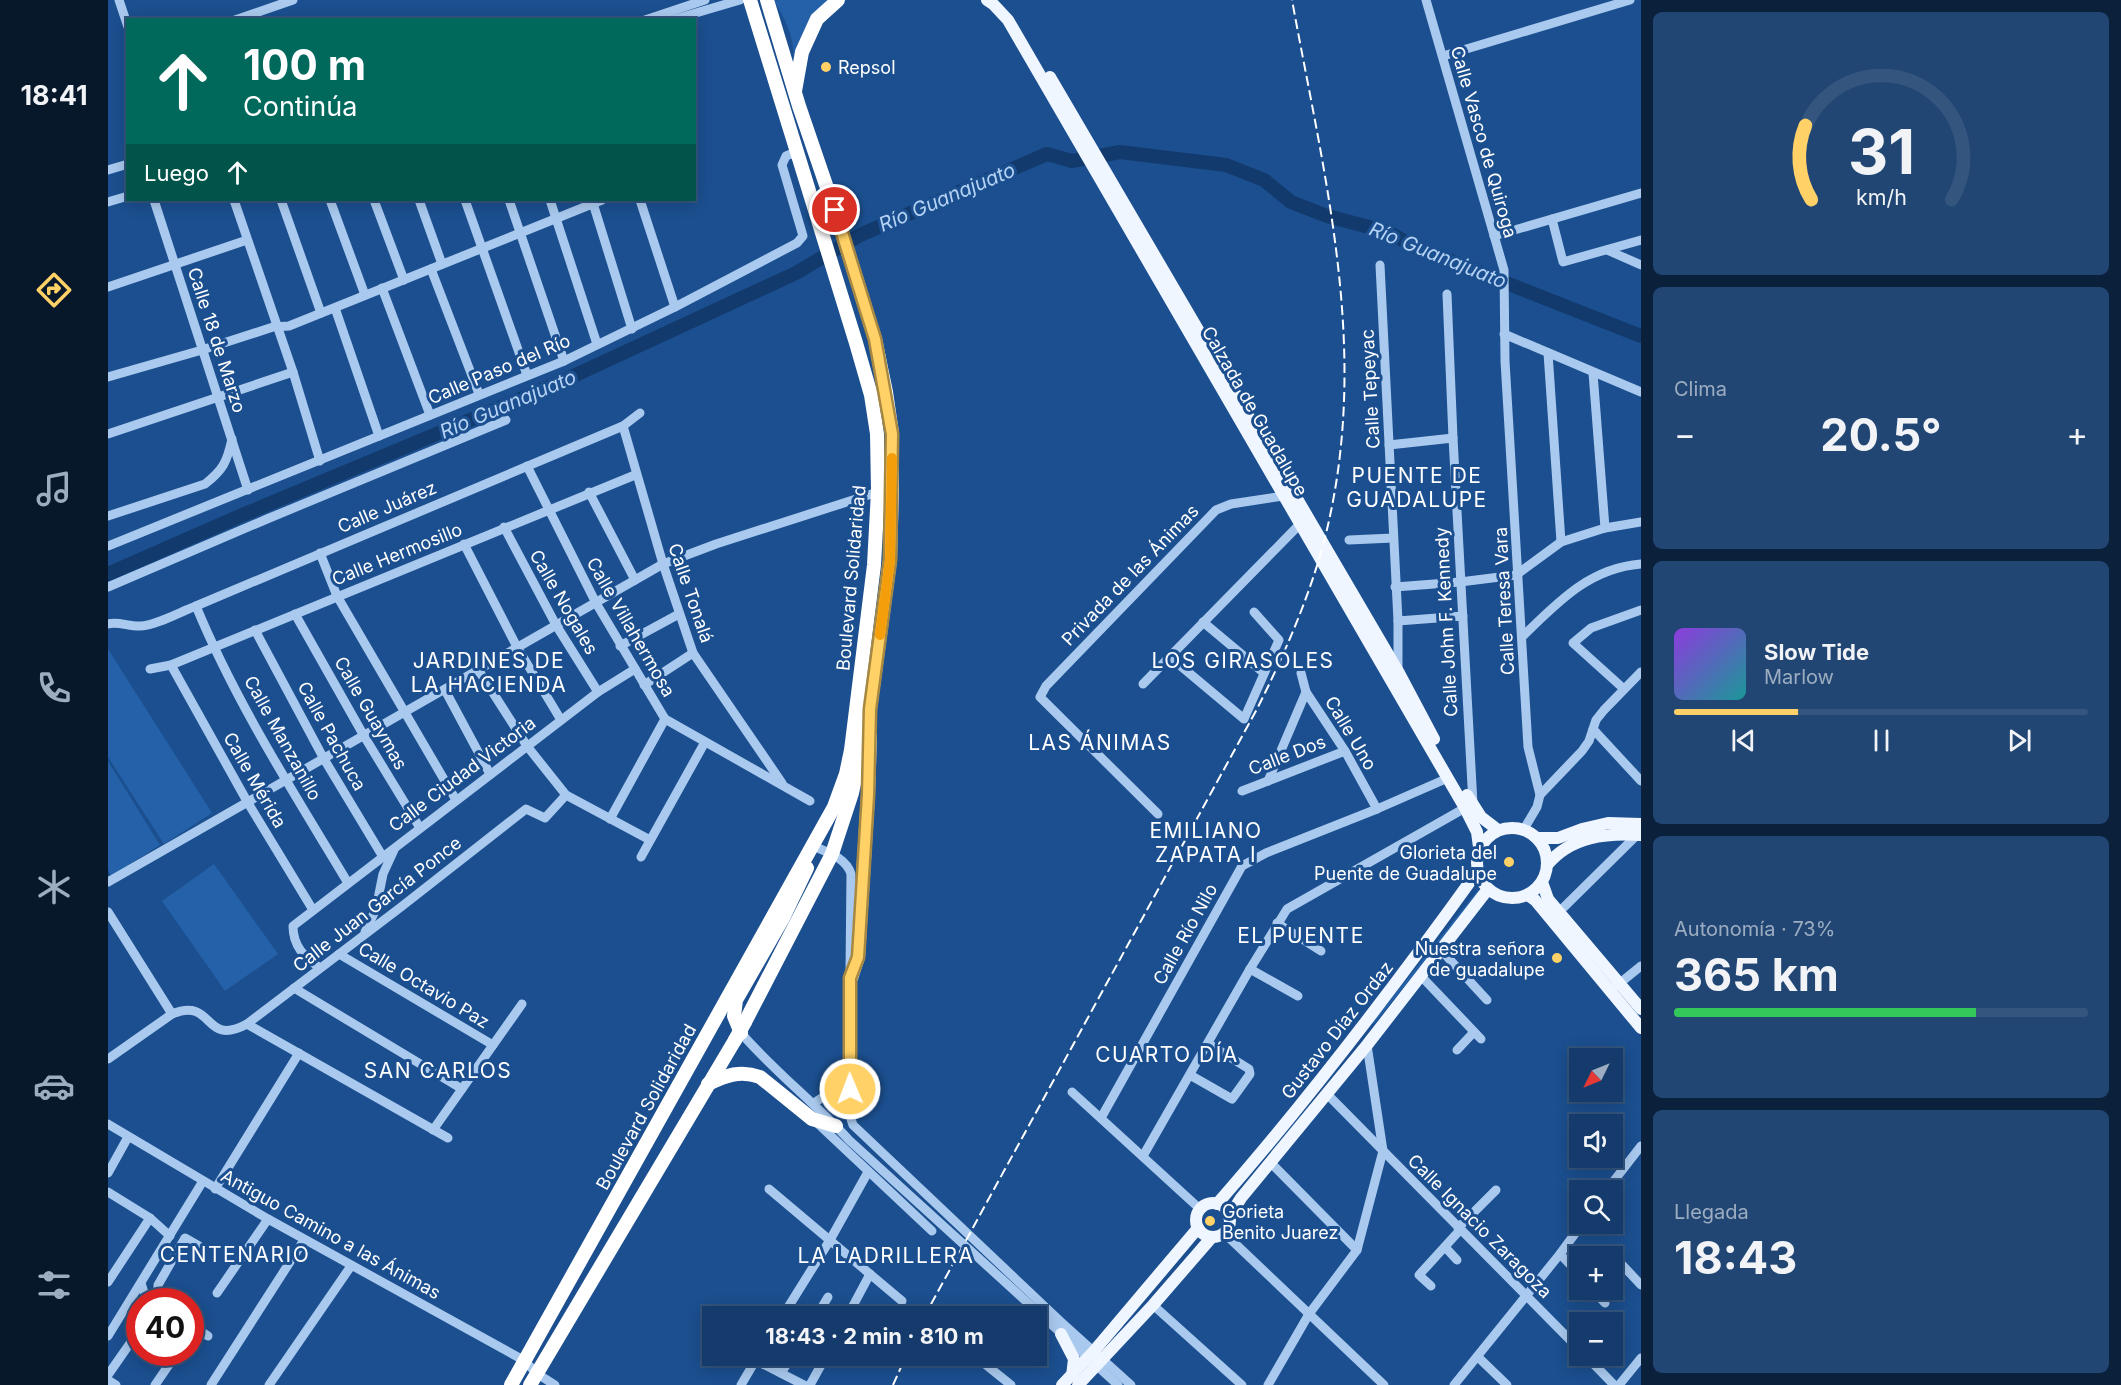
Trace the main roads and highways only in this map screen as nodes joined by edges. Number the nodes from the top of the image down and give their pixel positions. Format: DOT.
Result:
graph roads {
  1 [pos="750,0"];
  2 [pos="767,0"];
  3 [pos="838,0"];
  4 [pos="987,0"];
  5 [pos="1000,0"];
  6 [pos="795,93"];
  7 [pos="1080,136"];
  8 [pos="885,491"];
  9 [pos="1288,495"];
  10 [pos="870,709"];
  11 [pos="1469,807"];
  12 [pos="1498,830"];
  13 [pos="1640,831"];
  14 [pos="1538,838"];
  15 [pos="811,845"];
  16 [pos="1479,847"];
  17 [pos="1547,865"];
  18 [pos="1477,872"];
  19 [pos="1542,882"];
  20 [pos="1488,890"];
  21 [pos="1528,894"];
  22 [pos="850,978"];
  23 [pos="1615,987"];
  24 [pos="1641,1009"];
  25 [pos="1641,1028"];
  26 [pos="740,1032"];
  27 [pos="708,1084"];
  28 [pos="836,1126"];
  29 [pos="1217,1204"];
  30 [pos="1229,1217"];
  31 [pos="1198,1228"];
  32 [pos="1218,1235"];
  33 [pos="1061,1334"];
  34 [pos="1096,1359"];
  35 [pos="533,1379"];
  36 [pos="1075,1380"];
  37 [pos="511,1385"];
  38 [pos="1062,1385"];
  1 -- 8 [label="highway, Boulevard Solidaridad"];
  2 -- 6 [label="highway, Boulevard Solidaridad"];
  3 -- 6 [label="highway"];
  4 -- 7 [label="main road, Calzada de Guadalupe"];
  5 -- 7 [label="main road, Calzada de Guadalupe"];
  6 -- 8 [label="highway, Boulevard Solidaridad"];
  7 -- 9 [label="main road, Calzada de Guadalupe"];
  8 -- 10 [label="highway, Boulevard Solidaridad"];
  8 -- 15 [label="highway, Boulevard Solidaridad"];
  9 -- 11 [label="main road, Calzada de Guadalupe"];
  9 -- 11 [label="main road, Calzada de Guadalupe"];
  10 -- 22 [label="highway"];
  10 -- 26 [label="highway, Boulevard Solidaridad"];
  11 -- 12 [label="main road, Calzada de Guadalupe"];
  11 -- 16 [label="main road, Calzada de Guadalupe"];
  12 -- 14 [label="main road"];
  12 -- 16 [label="main road"];
  13 -- 14 [label="main road"];
  13 -- 17 [label="main road"];
  14 -- 17 [label="main road"];
  15 -- 26 [label="highway"];
  15 -- 37 [label="highway, Boulevard Solidaridad"];
  16 -- 18 [label="main road"];
  17 -- 19 [label="main road"];
  18 -- 20 [label="main road"];
  18 -- 29 [label="main road, Gustavo Díaz Ordaz"];
  19 -- 21 [label="main road"];
  19 -- 23 [label="main road"];
  20 -- 21 [label="main road"];
  20 -- 30 [label="main road, Gustavo Díaz Ordaz"];
  21 -- 23 [label="main road"];
  23 -- 24 [label="main road"];
  23 -- 25 [label="main road"];
  26 -- 27 [label="highway, Boulevard Solidaridad"];
  27 -- 28 [label="highway"];
  27 -- 35 [label="highway, Boulevard Solidaridad"];
  29 -- 30 [label="main road"];
  29 -- 31 [label="main road"];
  30 -- 32 [label="main road"];
  31 -- 32 [label="main road"];
  31 -- 34 [label="main road"];
  32 -- 34 [label="main road"];
  33 -- 36 [label="main road"];
  34 -- 36 [label="main road"];
  36 -- 38 [label="main road"];
}
